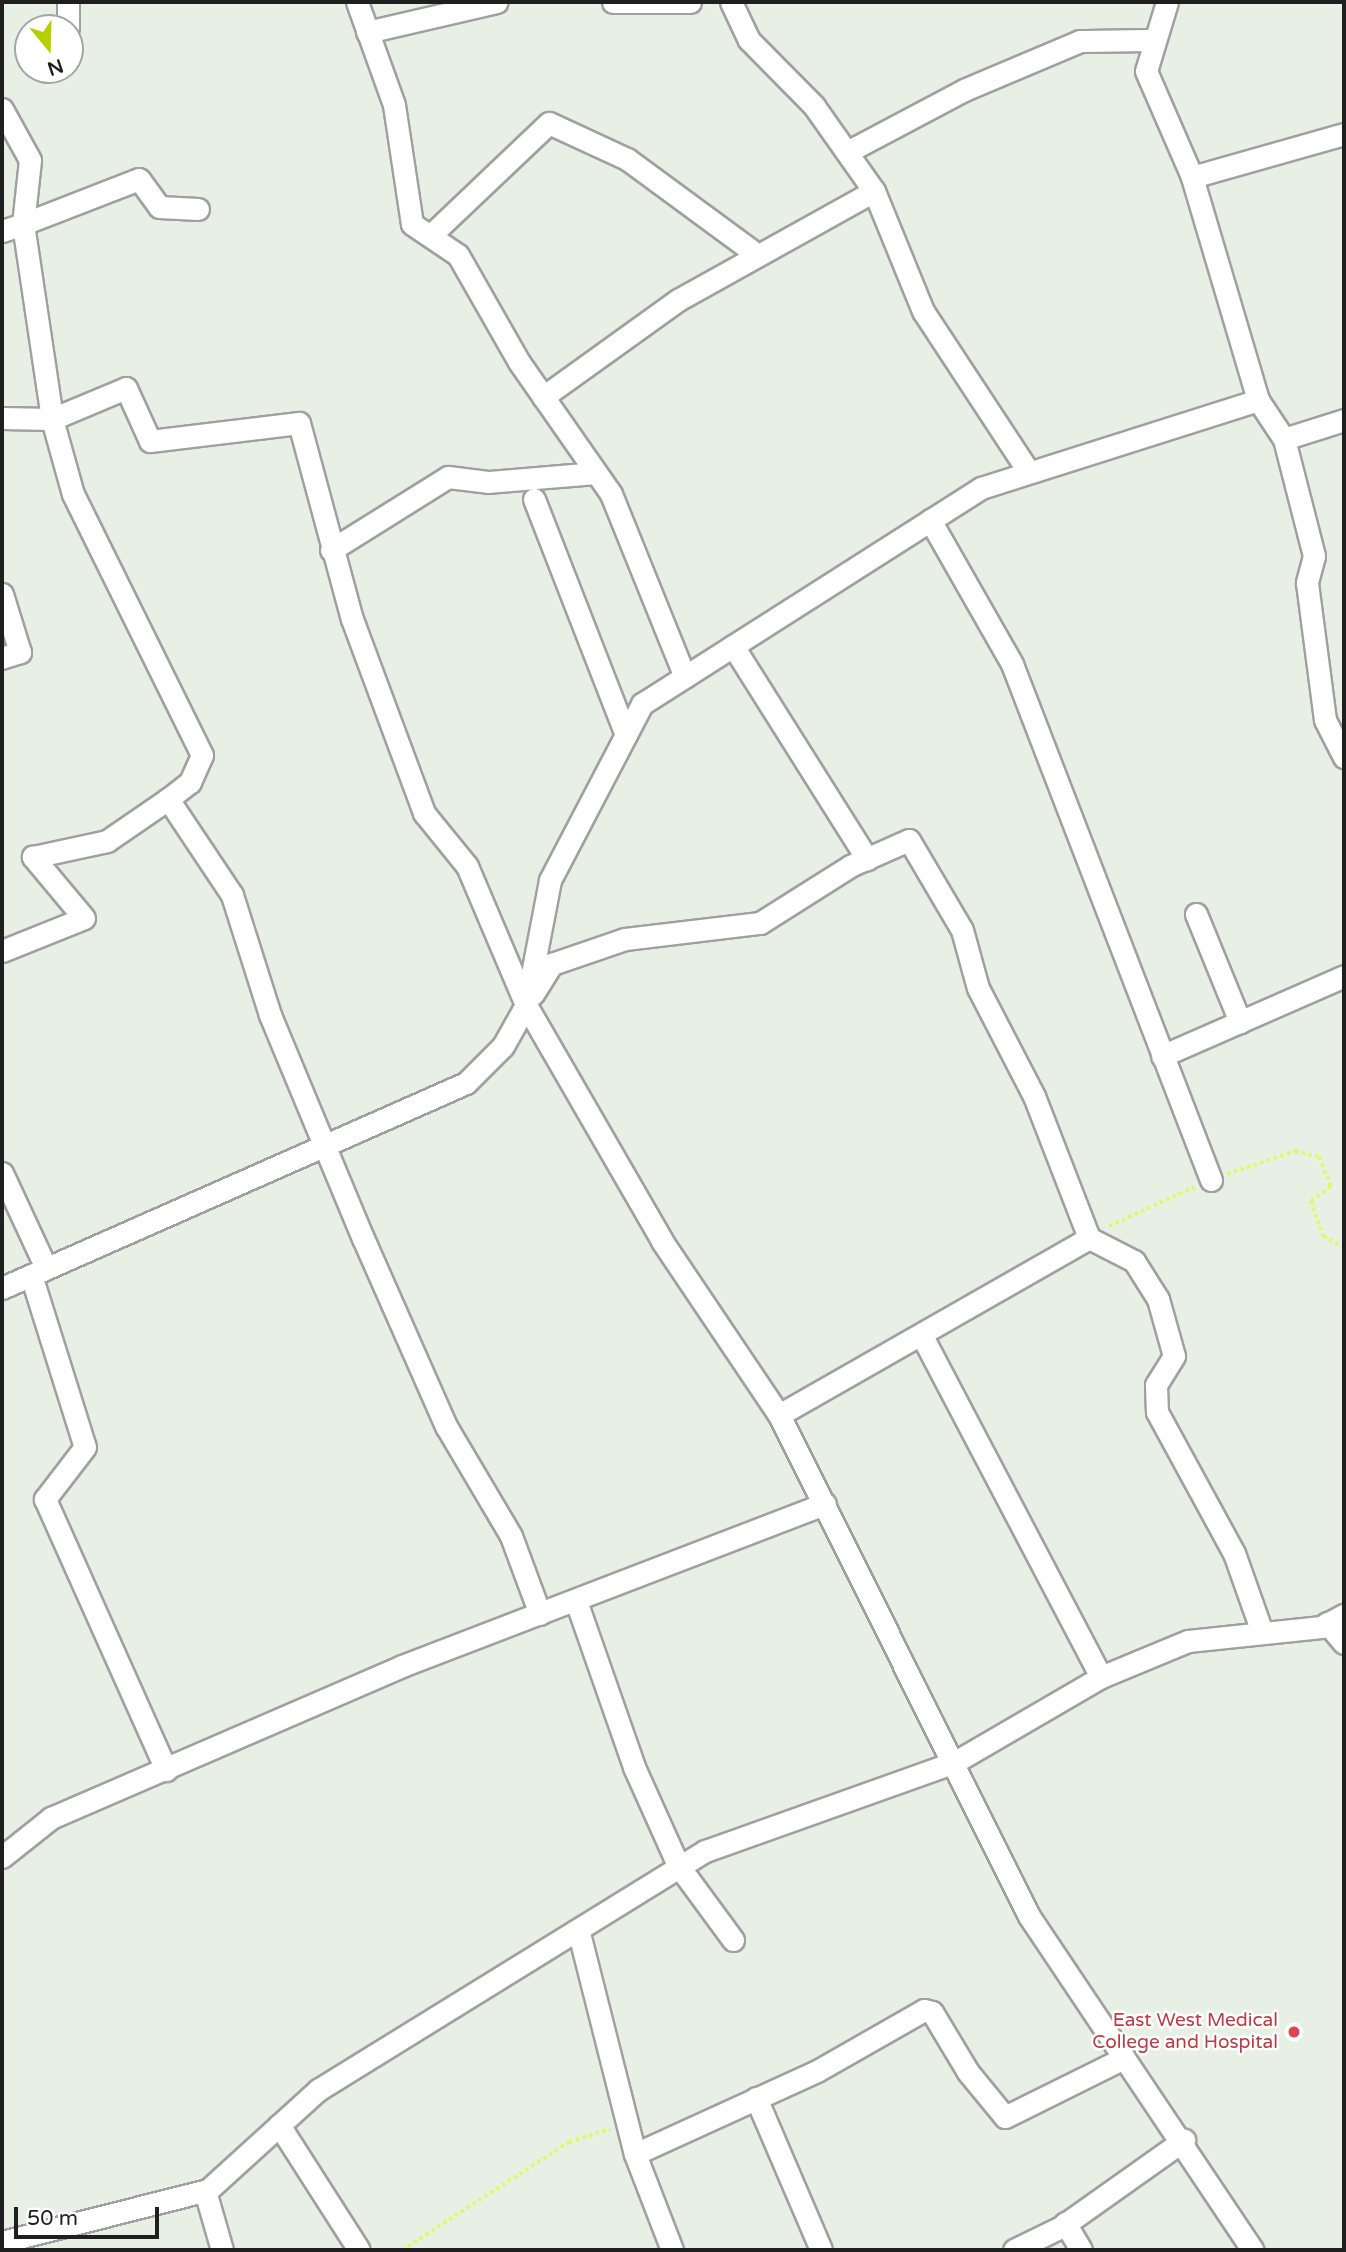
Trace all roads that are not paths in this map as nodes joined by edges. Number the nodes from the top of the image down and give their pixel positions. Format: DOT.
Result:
graph roads {
  1 [pos="357,2"];
  2 [pos="497,2"];
  3 [pos="613,2"];
  4 [pos="690,2"];
  5 [pos="731,2"];
  6 [pos="1167,2"];
  7 [pos="367,32"];
  8 [pos="1153,40"];
  9 [pos="2,108"];
  10 [pos="1344,134"];
  11 [pos="847,152"];
  12 [pos="1192,177"];
  13 [pos="874,191"];
  14 [pos="198,209"];
  15 [pos="23,224"];
  16 [pos="2,231"];
  17 [pos="434,232"];
  18 [pos="751,250"];
  19 [pos="543,397"];
  20 [pos="1258,400"];
  21 [pos="2,418"];
  22 [pos="52,419"];
  23 [pos="1344,420"];
  24 [pos="1284,439"];
  25 [pos="1028,471"];
  26 [pos="595,472"];
  27 [pos="534,499"];
  28 [pos="930,520"];
  29 [pos="331,550"];
  30 [pos="2,594"];
  31 [pos="733,646"];
  32 [pos="2,658"];
  33 [pos="685,677"];
  34 [pos="626,735"];
  35 [pos="1344,757"];
  36 [pos="168,799"];
  37 [pos="867,859"];
  38 [pos="1196,914"];
  39 [pos="2,951"];
  40 [pos="1344,976"];
  41 [pos="526,1004"];
  42 [pos="1240,1022"];
  43 [pos="1162,1056"];
  44 [pos="324,1146"];
  45 [pos="2,1173"];
  46 [pos="1211,1180"];
  47 [pos="1089,1238"];
  48 [pos="39,1272"];
  49 [pos="2,1288"];
  50 [pos="923,1338"];
  51 [pos="779,1415"];
  52 [pos="825,1504"];
  53 [pos="576,1601"];
  54 [pos="540,1614"];
  55 [pos="1336,1619"];
  56 [pos="1262,1632"];
  57 [pos="1344,1643"];
  58 [pos="1101,1677"];
  59 [pos="955,1762"];
  60 [pos="166,1770"];
  61 [pos="2,1857"];
  62 [pos="678,1865"];
  63 [pos="579,1933"];
  64 [pos="733,1940"];
  65 [pos="1124,2058"];
  66 [pos="756,2098"];
  67 [pos="279,2125"];
  68 [pos="1184,2140"];
  69 [pos="635,2154"];
  70 [pos="205,2191"];
  71 [pos="1065,2223"];
  72 [pos="2,2242"];
  73 [pos="222,2250"];
  74 [pos="359,2250"];
  75 [pos="672,2250"];
  76 [pos="821,2250"];
  77 [pos="1014,2250"];
  78 [pos="1081,2250"];
  79 [pos="1253,2250"];
  1 -- 7 [label="street"];
  2 -- 7 [label="street"];
  3 -- 4 [label="street"];
  5 -- 11 [label="street"];
  6 -- 8 [label="street"];
  7 -- 17 [label="street"];
  8 -- 11 [label="street"];
  8 -- 12 [label="street"];
  9 -- 15 [label="street"];
  10 -- 12 [label="street"];
  11 -- 13 [label="street"];
  12 -- 20 [label="street"];
  13 -- 19 [label="street"];
  13 -- 25 [label="street"];
  14 -- 15 [label="street"];
  15 -- 16 [label="street"];
  15 -- 22 [label="street"];
  17 -- 18 [label="street"];
  17 -- 19 [label="street"];
  19 -- 26 [label="street"];
  20 -- 24 [label="street"];
  20 -- 25 [label="street"];
  21 -- 22 [label="street"];
  22 -- 29 [label="street"];
  22 -- 36 [label="street"];
  23 -- 24 [label="street"];
  24 -- 35 [label="street"];
  25 -- 28 [label="street"];
  26 -- 29 [label="street"];
  26 -- 33 [label="street"];
  27 -- 34 [label="street"];
  28 -- 31 [label="street"];
  28 -- 43 [label="street"];
  29 -- 41 [label="street"];
  30 -- 32 [label="street"];
  31 -- 33 [label="street"];
  31 -- 37 [label="street"];
  33 -- 34 [label="street"];
  34 -- 41 [label="street"];
  36 -- 39 [label="street"];
  36 -- 44 [label="street"];
  37 -- 41 [label="street"];
  37 -- 47 [label="street"];
  38 -- 42 [label="street"];
  40 -- 42 [label="street"];
  41 -- 44 [label="street"];
  41 -- 51 [label="street"];
  42 -- 43 [label="street"];
  43 -- 46 [label="street"];
  44 -- 48 [label="street"];
  44 -- 54 [label="street"];
  45 -- 48 [label="street"];
  47 -- 50 [label="street"];
  47 -- 56 [label="street"];
  48 -- 49 [label="street"];
  48 -- 60 [label="street"];
  50 -- 51 [label="street"];
  50 -- 58 [label="street"];
  51 -- 52 [label="street"];
  52 -- 53 [label="street"];
  52 -- 59 [label="street"];
  53 -- 54 [label="street"];
  53 -- 62 [label="street"];
  54 -- 60 [label="street"];
  55 -- 56 [label="street"];
  55 -- 57 [label="street"];
  56 -- 58 [label="street"];
  58 -- 59 [label="street"];
  59 -- 62 [label="street"];
  59 -- 65 [label="street"];
  60 -- 61 [label="street"];
  62 -- 63 [label="street"];
  62 -- 64 [label="street"];
  63 -- 67 [label="street"];
  63 -- 69 [label="street"];
  65 -- 66 [label="street"];
  65 -- 68 [label="street"];
  66 -- 69 [label="street"];
  66 -- 76 [label="street"];
  67 -- 70 [label="street"];
  67 -- 74 [label="street"];
  68 -- 71 [label="street"];
  68 -- 79 [label="street"];
  69 -- 75 [label="street"];
  70 -- 72 [label="street"];
  70 -- 73 [label="street"];
  71 -- 77 [label="street"];
  71 -- 78 [label="street"];
}
